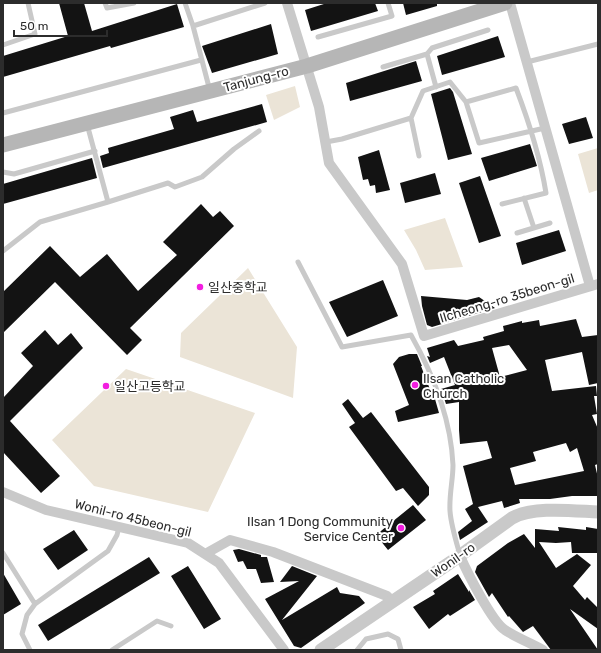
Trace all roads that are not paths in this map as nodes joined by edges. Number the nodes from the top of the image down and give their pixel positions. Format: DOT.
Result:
graph roads {
  1 [pos="28,3"];
  2 [pos="105,3"];
  3 [pos="134,3"];
  4 [pos="185,3"];
  5 [pos="265,3"];
  6 [pos="287,3"];
  7 [pos="388,3"];
  8 [pos="505,3"];
  9 [pos="510,3"];
  10 [pos="193,26"];
  11 [pos="488,30"];
  12 [pos="318,37"];
  13 [pos="598,44"];
  14 [pos="3,46"];
  15 [pos="427,54"];
  16 [pos="201,60"];
  17 [pos="526,62"];
  18 [pos="307,66"];
  19 [pos="383,67"];
  20 [pos="436,87"];
  21 [pos="210,92"];
  22 [pos="466,102"];
  23 [pos="3,113"];
  24 [pos="411,118"];
  25 [pos="87,123"];
  26 [pos="545,128"];
  27 [pos="532,130"];
  28 [pos="259,132"];
  29 [pos="326,142"];
  30 [pos="3,145"];
  31 [pos="95,151"];
  32 [pos="419,156"];
  33 [pos="3,172"];
  34 [pos="524,198"];
  35 [pos="108,202"];
  36 [pos="502,204"];
  37 [pos="550,223"];
  38 [pos="534,228"];
  39 [pos="517,233"];
  40 [pos="3,251"];
  41 [pos="298,262"];
  42 [pos="594,285"];
  43 [pos="412,335"];
  44 [pos="424,336"];
  45 [pos="3,492"];
  46 [pos="598,512"];
  47 [pos="119,527"];
  48 [pos="3,553"];
  49 [pos="205,554"];
  50 [pos="460,556"];
  51 [pos="392,601"];
  52 [pos="35,604"];
  53 [pos="171,626"];
  54 [pos="114,649"];
  55 [pos="30,650"];
  56 [pos="284,650"];
  57 [pos="321,650"];
  58 [pos="357,650"];
  59 [pos="401,650"];
  60 [pos="543,650"];
  1 -- 14 [label="lane"];
  2 -- 3 [label="lane"];
  4 -- 10 [label="lane"];
  5 -- 10 [label="lane"];
  6 -- 18 [label="street"];
  7 -- 12 [label="lane"];
  8 -- 18 [label="main road, Tanjung-ro"];
  9 -- 17 [label="street"];
  10 -- 16 [label="lane"];
  11 -- 15 [label="lane"];
  13 -- 17 [label="lane"];
  15 -- 19 [label="lane"];
  15 -- 20 [label="lane"];
  16 -- 21 [label="lane"];
  16 -- 23 [label="lane"];
  17 -- 26 [label="street"];
  18 -- 21 [label="main road, Tanjung-ro"];
  18 -- 29 [label="street"];
  20 -- 22 [label="lane"];
  20 -- 24 [label="lane"];
  21 -- 25 [label="main road, Tanjung-ro"];
  22 -- 27 [label="lane"];
  22 -- 27 [label="lane"];
  24 -- 29 [label="lane"];
  24 -- 32 [label="lane"];
  25 -- 30 [label="main road, Tanjung-ro"];
  25 -- 31 [label="lane"];
  26 -- 27 [label="lane"];
  26 -- 42 [label="street"];
  27 -- 34 [label="lane"];
  28 -- 35 [label="lane"];
  29 -- 44 [label="street"];
  31 -- 33 [label="lane"];
  31 -- 35 [label="lane"];
  34 -- 36 [label="lane"];
  34 -- 38 [label="lane"];
  35 -- 40 [label="lane"];
  37 -- 38 [label="lane"];
  38 -- 39 [label="lane"];
  41 -- 43 [label="lane"];
  42 -- 44 [label="street, Ilcheong-ro 35beon-gil"];
  43 -- 44 [label="lane"];
  43 -- 50 [label="lane"];
  45 -- 47 [label="street, Wonil-ro 45beon-gil"];
  46 -- 50 [label="street, Wonil-ro"];
  47 -- 49 [label="street, Wonil-ro 45beon-gil"];
  47 -- 52 [label="lane"];
  48 -- 52 [label="lane"];
  49 -- 51 [label="street"];
  49 -- 56 [label="street, Wonil-ro 45beon-gil"];
  50 -- 51 [label="street, Wonil-ro"];
  50 -- 60 [label="street"];
  51 -- 57 [label="street, Wonil-ro"];
  52 -- 55 [label="lane"];
  53 -- 54 [label="lane"];
  58 -- 59 [label="lane"];
}
